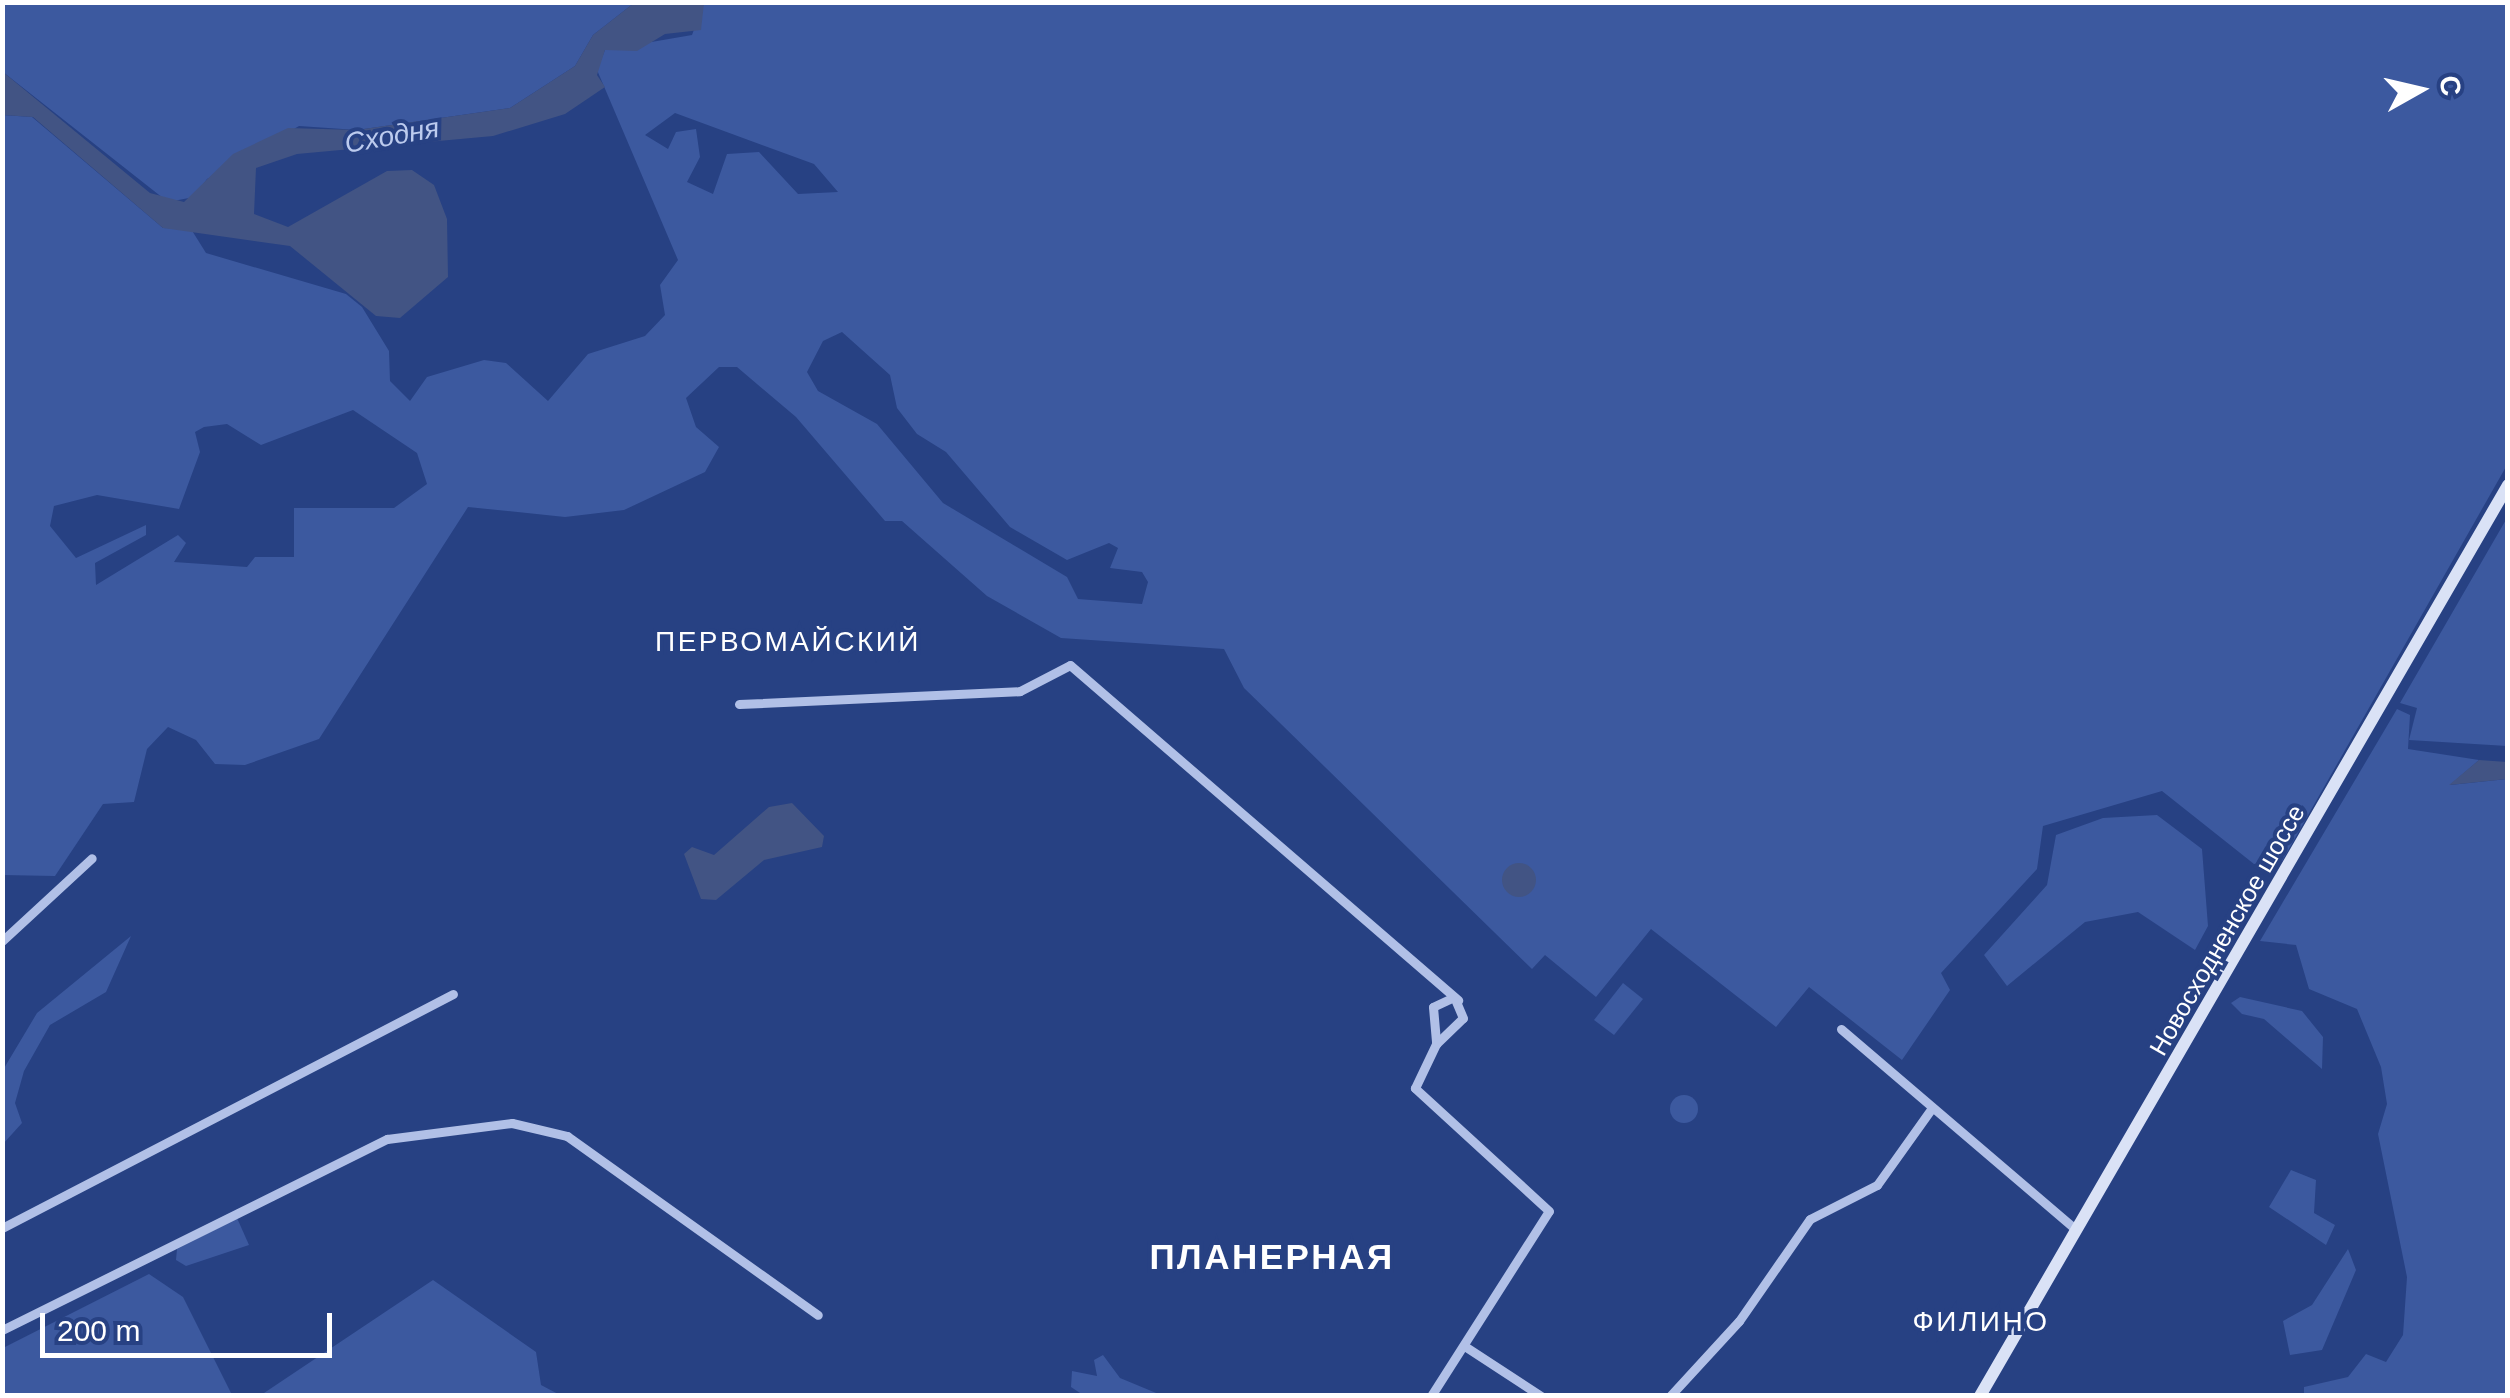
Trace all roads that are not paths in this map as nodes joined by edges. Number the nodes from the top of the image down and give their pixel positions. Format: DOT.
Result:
graph roads {
  1 [pos="2508,484"];
  2 [pos="740,704"];
  3 [pos="92,858"];
  4 [pos="2,941"];
  5 [pos="1438,982"];
  6 [pos="453,994"];
  7 [pos="1439,999"];
  8 [pos="1458,1000"];
  9 [pos="1435,1021"];
  10 [pos="1457,1025"];
  11 [pos="1841,1028"];
  12 [pos="1436,1044"];
  13 [pos="1932,1108"];
  14 [pos="2,1228"];
  15 [pos="2076,1230"];
  16 [pos="818,1315"];
  17 [pos="2,1330"];
  18 [pos="1466,1347"];
  19 [pos="1432,1396"];
  20 [pos="1542,1396"];
  21 [pos="1670,1396"];
  22 [pos="1980,1396"];
  1 -- 15 [label="main road, Новосходненское шоссе"];
  2 -- 5 [label="street"];
  3 -- 4 [label="street"];
  5 -- 7 [label="street"];
  5 -- 8 [label="street"];
  6 -- 14 [label="street"];
  7 -- 8 [label="street"];
  7 -- 9 [label="street"];
  8 -- 10 [label="street"];
  9 -- 10 [label="street"];
  9 -- 12 [label="street"];
  10 -- 12 [label="street"];
  11 -- 13 [label="street"];
  12 -- 18 [label="street"];
  13 -- 15 [label="street"];
  13 -- 21 [label="street"];
  15 -- 22 [label="main road, Новосходненское шоссе"];
  16 -- 17 [label="street"];
  18 -- 19 [label="street"];
  18 -- 20 [label="street"];
}
